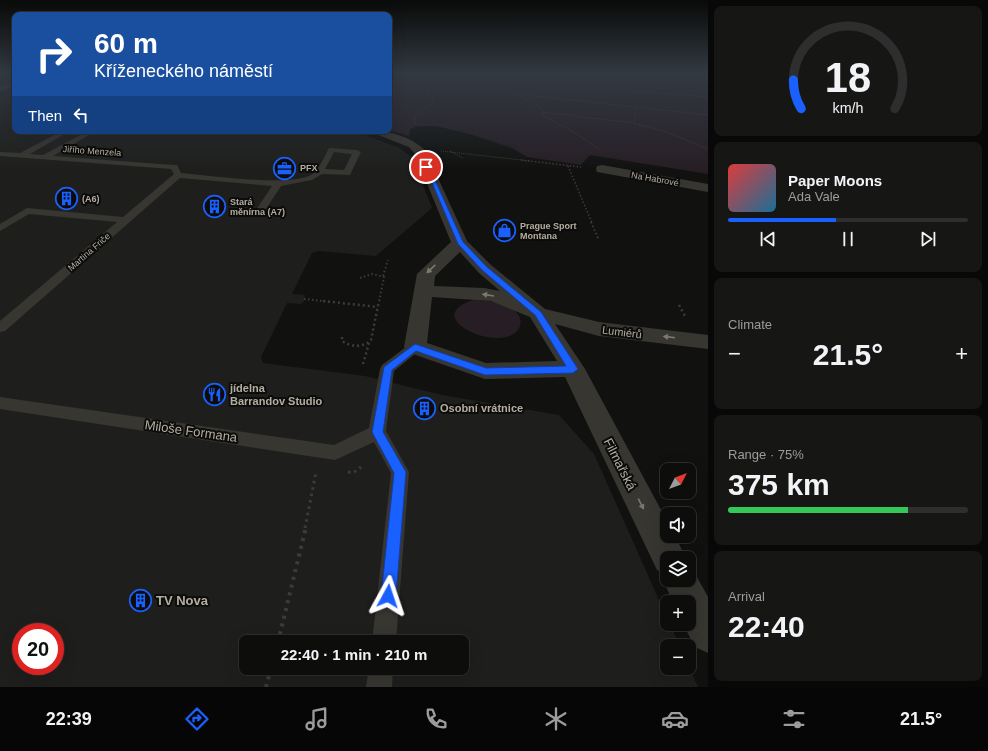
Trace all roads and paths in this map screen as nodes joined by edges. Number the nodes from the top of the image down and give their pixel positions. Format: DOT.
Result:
graph roads {
  1 [pos="429,105"];
  2 [pos="535,105"];
  3 [pos="610,105"];
  4 [pos="636,108"];
  5 [pos="542,112"];
  6 [pos="708,115"];
  7 [pos="634,123"];
  8 [pos="411,126"];
  9 [pos="61,134"];
  10 [pos="87,134"];
  11 [pos="386,134"];
  12 [pos="708,149"];
  13 [pos="421,153"];
  14 [pos="604,153"];
  15 [pos="0,154"];
  16 [pos="20,156"];
  17 [pos="45,157"];
  18 [pos="602,169"];
  19 [pos="319,171"];
  20 [pos="178,175"];
  21 [pos="278,184"];
  22 [pos="708,188"];
  23 [pos="259,213"];
  24 [pos="125,220"];
  25 [pos="0,228"];
  26 [pos="598,238"];
  27 [pos="460,243"];
  28 [pos="388,260"];
  29 [pos="383,276"];
  30 [pos="360,278"];
  31 [pos="423,291"];
  32 [pos="304,299"];
  33 [pos="378,307"];
  34 [pos="538,314"];
  35 [pos="0,328"];
  36 [pos="342,337"];
  37 [pos="708,342"];
  38 [pos="369,343"];
  39 [pos="415,347"];
  40 [pos="363,364"];
  41 [pos="573,369"];
  42 [pos="0,403"];
  43 [pos="377,432"];
  44 [pos="316,472"];
  45 [pos="665,551"];
  46 [pos="684,587"];
  47 [pos="708,634"];
  48 [pos="280,635"];
  49 [pos="385,635"];
  50 [pos="269,675"];
  51 [pos="380,675"];
  52 [pos="266,687"];
  53 [pos="379,687"];
  1 -- 8 [label="path"];
  2 -- 5 [label="path"];
  3 -- 4 [label="path"];
  4 -- 6 [label="path"];
  4 -- 7 [label="path"];
  5 -- 7 [label="path"];
  5 -- 14 [label="path"];
  7 -- 12 [label="path"];
  9 -- 16 [label="lane"];
  10 -- 17 [label="lane"];
  11 -- 13 [label="street"];
  13 -- 26 [label="path"];
  13 -- 27 [label="street"];
  15 -- 16 [label="lane, Jiřího Menzela"];
  16 -- 17 [label="lane, Jiřího Menzela"];
  17 -- 20 [label="lane, Jiřího Menzela"];
  18 -- 22 [label="street, Na Habrové"];
  19 -- 21 [label="lane"];
  20 -- 21 [label="lane"];
  20 -- 24 [label="lane, Martina Friče"];
  21 -- 23 [label="lane"];
  24 -- 25 [label="lane"];
  24 -- 35 [label="lane, Martina Friče"];
  27 -- 31 [label="street, one-way"];
  27 -- 34 [label="street"];
  28 -- 29 [label="path"];
  29 -- 30 [label="path"];
  29 -- 33 [label="path"];
  34 -- 31 [label="street, Lumiérů, one-way"];
  31 -- 39 [label="street"];
  32 -- 33 [label="path"];
  33 -- 38 [label="path"];
  37 -- 34 [label="street, Lumiérů, one-way"];
  34 -- 41 [label="street, Filmařská"];
  36 -- 38 [label="path"];
  38 -- 40 [label="path"];
  39 -- 41 [label="street"];
  39 -- 43 [label="lane"];
  41 -- 45 [label="street, Filmařská, one-way"];
  42 -- 43 [label="lane, Miloše Formana"];
  43 -- 49 [label="lane"];
  44 -- 48 [label="path"];
  46 -- 47 [label="street"];
  50 -- 52 [label="path"];
  51 -- 53 [label="lane"];
}
